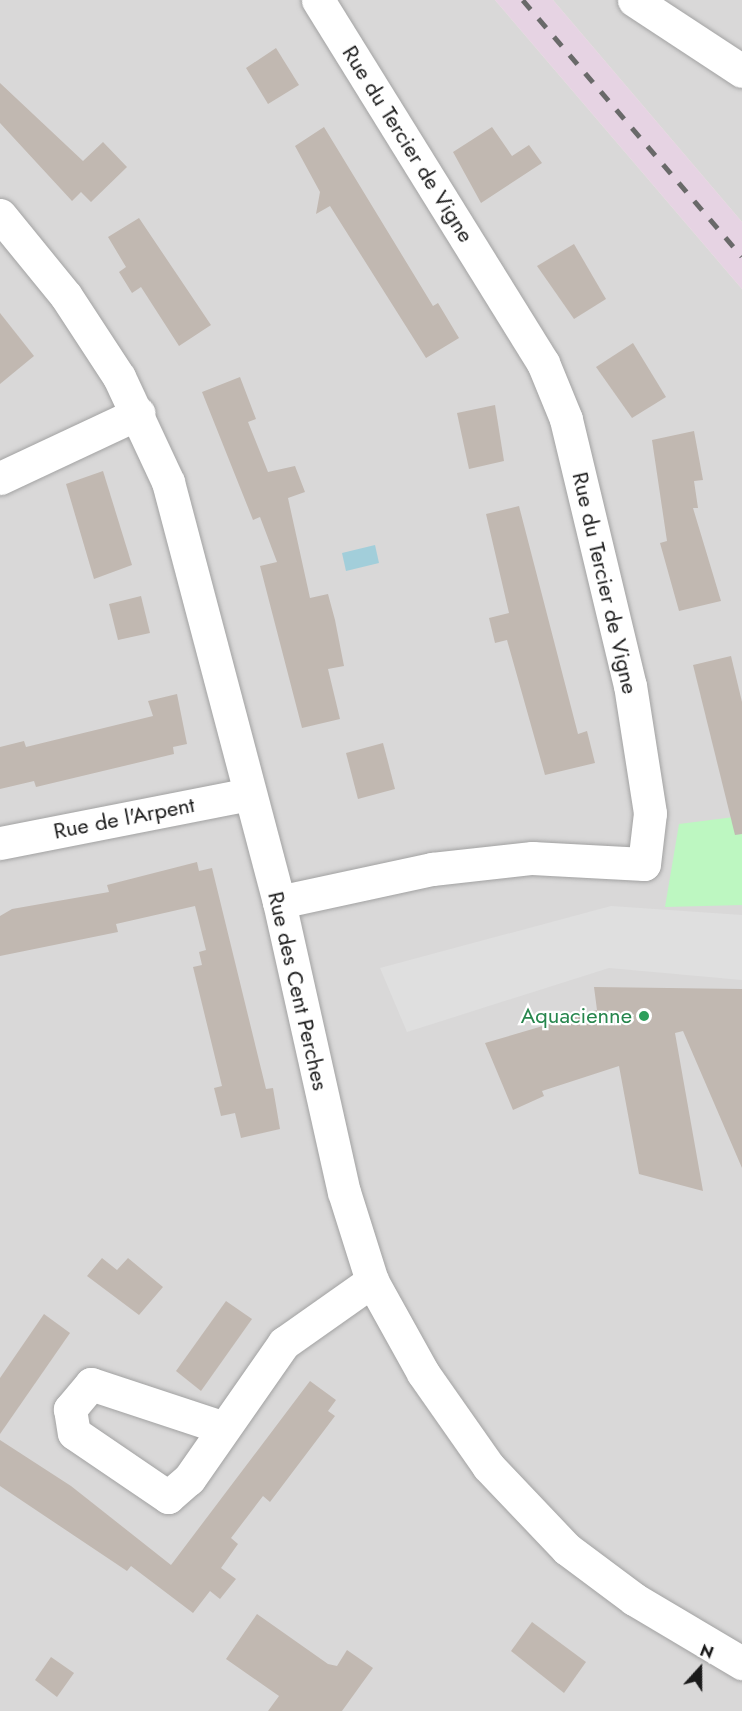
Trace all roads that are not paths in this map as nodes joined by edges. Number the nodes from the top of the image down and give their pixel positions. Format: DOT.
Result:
graph roads {
  1 [pos="318,0"];
  2 [pos="634,0"];
  3 [pos="742,71"];
  4 [pos="0,215"];
  5 [pos="139,413"];
  6 [pos="0,478"];
  7 [pos="249,794"];
  8 [pos="0,843"];
  9 [pos="279,902"];
  10 [pos="372,1281"];
  11 [pos="221,1427"];
  12 [pos="742,1663"];
  1 -- 9 [label="street, Rue du Tercier de Vigne"];
  2 -- 3 [label="street"];
  4 -- 5 [label="street, Rue des Cent Perches"];
  5 -- 6 [label="street"];
  5 -- 7 [label="street, Rue des Cent Perches"];
  7 -- 8 [label="street, Rue de l'Arpent"];
  7 -- 9 [label="street, Rue des Cent Perches"];
  9 -- 10 [label="street, Rue des Cent Perches"];
  10 -- 11 [label="street"];
  10 -- 12 [label="street, Rue des Cent Perches"];
}
